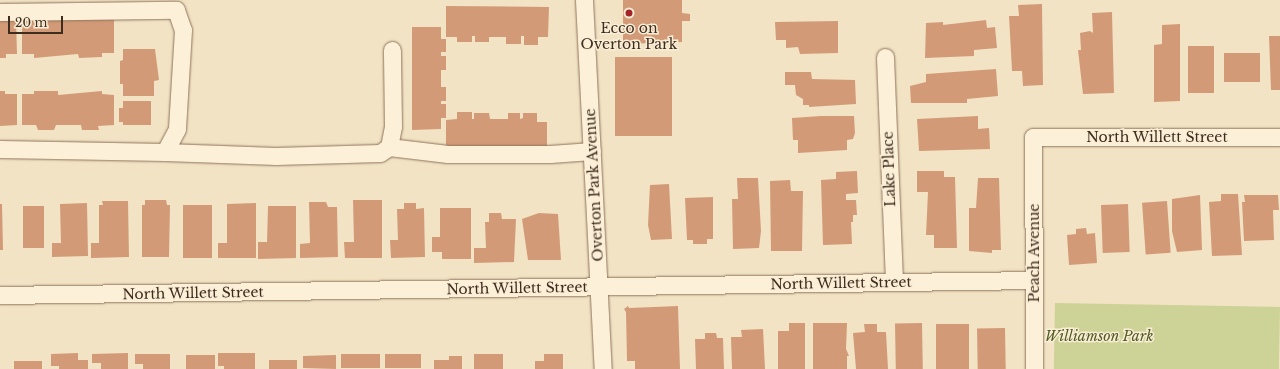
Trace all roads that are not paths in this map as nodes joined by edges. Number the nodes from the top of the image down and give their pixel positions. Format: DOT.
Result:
graph roads {
  1 [pos="584,0"];
  2 [pos="0,12"];
  3 [pos="392,50"];
  4 [pos="885,57"];
  5 [pos="1033,137"];
  6 [pos="1280,137"];
  7 [pos="389,147"];
  8 [pos="0,149"];
  9 [pos="592,151"];
  10 [pos="165,152"];
  11 [pos="1034,280"];
  12 [pos="894,282"];
  13 [pos="599,287"];
  14 [pos="0,295"];
  15 [pos="603,369"];
  16 [pos="1034,369"];
  1 -- 9 [label="street, Overton Park Avenue"];
  2 -- 10 [label="street"];
  3 -- 7 [label="street"];
  4 -- 12 [label="street, Lake Place"];
  5 -- 6 [label="street, North Willett Street"];
  5 -- 11 [label="street, Peach Avenue"];
  7 -- 9 [label="street"];
  7 -- 10 [label="street"];
  8 -- 10 [label="street"];
  9 -- 13 [label="street, Overton Park Avenue"];
  11 -- 12 [label="street, North Willett Street"];
  11 -- 16 [label="street, Peach Avenue"];
  12 -- 13 [label="street, North Willett Street"];
  13 -- 14 [label="street, North Willett Street"];
  13 -- 15 [label="street, Overton Park Avenue"];
}
